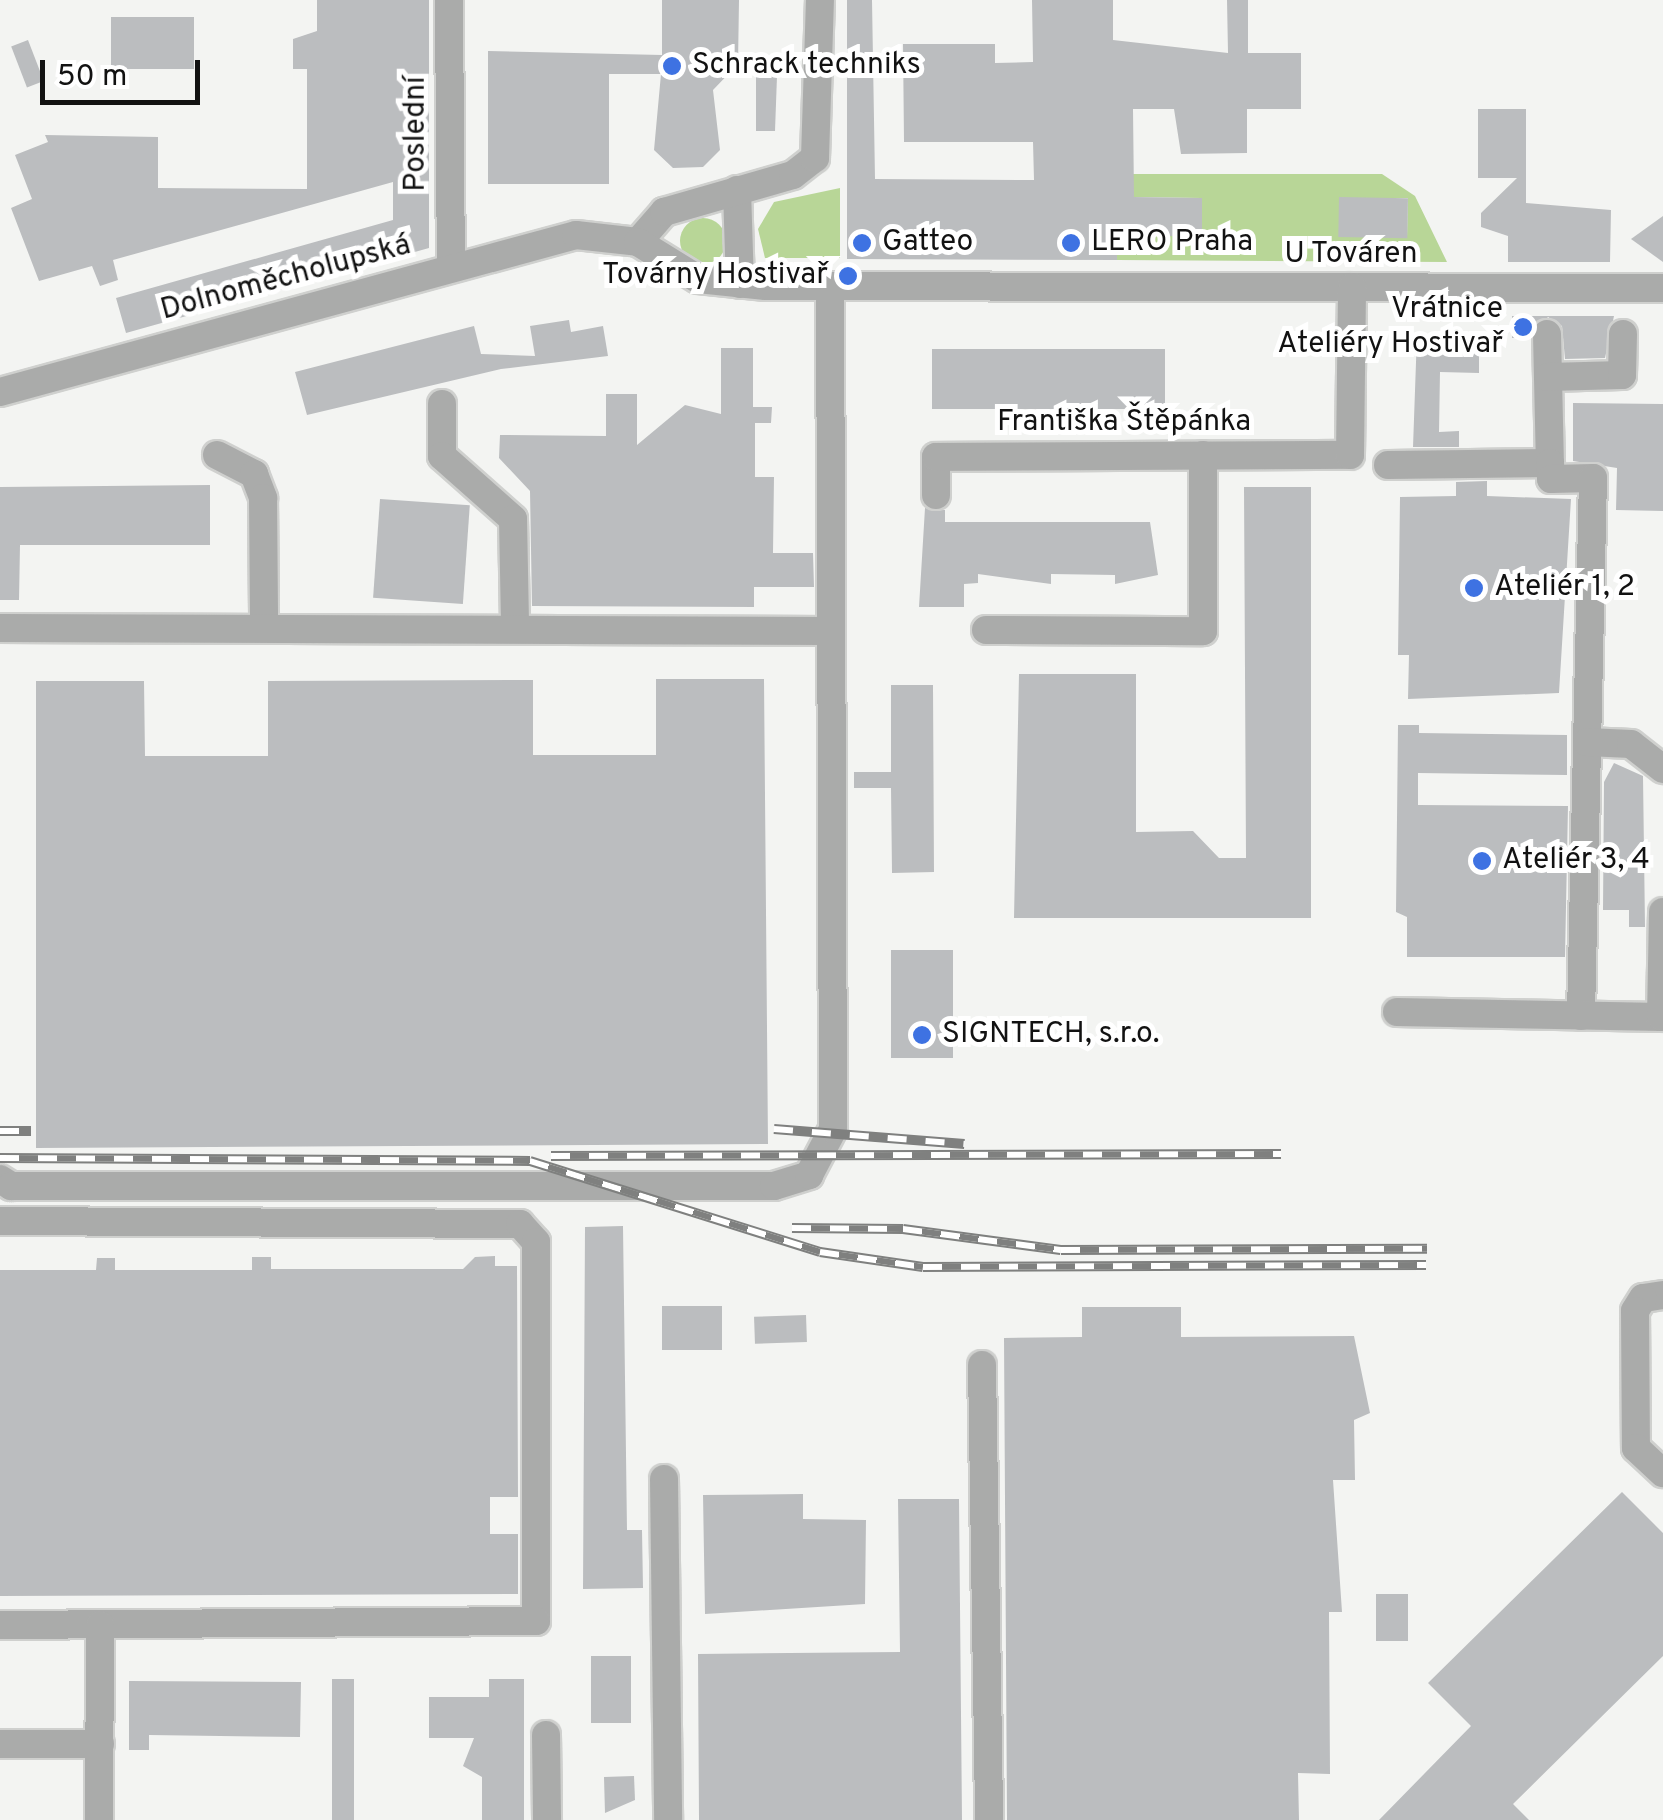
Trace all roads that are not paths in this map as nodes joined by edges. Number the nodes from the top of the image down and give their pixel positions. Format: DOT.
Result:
graph roads {
  1 [pos="449,0"];
  2 [pos="820,0"];
  3 [pos="738,190"];
  4 [pos="590,234"];
  5 [pos="638,242"];
  6 [pos="451,267"];
  7 [pos="740,284"];
  8 [pos="830,287"];
  9 [pos="1352,288"];
  10 [pos="1663,288"];
  11 [pos="1547,334"];
  12 [pos="1623,334"];
  13 [pos="1548,376"];
  14 [pos="0,392"];
  15 [pos="442,404"];
  16 [pos="217,455"];
  17 [pos="1203,455"];
  18 [pos="1550,463"];
  19 [pos="1388,465"];
  20 [pos="936,495"];
  21 [pos="264,626"];
  22 [pos="0,628"];
  23 [pos="515,628"];
  24 [pos="829,630"];
  25 [pos="986,630"];
  26 [pos="1587,742"];
  27 [pos="1663,769"];
  28 [pos="1663,912"];
  29 [pos="1397,1012"];
  30 [pos="1581,1016"];
  31 [pos="0,1179"];
  32 [pos="0,1221"];
  33 [pos="1657,1295"];
  34 [pos="982,1365"];
  35 [pos="1660,1472"];
  36 [pos="664,1479"];
  37 [pos="0,1625"];
  38 [pos="100,1625"];
  39 [pos="546,1735"];
  40 [pos="0,1744"];
  41 [pos="100,1744"];
  42 [pos="100,1820"];
  43 [pos="547,1820"];
  44 [pos="668,1820"];
  45 [pos="989,1820"];
  1 -- 6 [label="street, Poslední"];
  2 -- 3 [label="street"];
  3 -- 5 [label="street"];
  3 -- 7 [label="street"];
  4 -- 5 [label="street, U Továren"];
  4 -- 6 [label="street, Dolnoměcholupská"];
  5 -- 7 [label="street, U Továren"];
  6 -- 14 [label="street, Dolnoměcholupská"];
  7 -- 8 [label="street, U Továren"];
  8 -- 9 [label="street, U Továren"];
  8 -- 24 [label="street"];
  9 -- 10 [label="street, U Továren"];
  9 -- 17 [label="street, Františka Štěpánka"];
  11 -- 13 [label="street"];
  12 -- 13 [label="street"];
  13 -- 18 [label="street"];
  15 -- 23 [label="street"];
  16 -- 21 [label="street"];
  17 -- 20 [label="street, Františka Štěpánka"];
  17 -- 25 [label="street"];
  18 -- 19 [label="street"];
  18 -- 26 [label="street"];
  21 -- 22 [label="street"];
  21 -- 23 [label="street"];
  23 -- 24 [label="street"];
  24 -- 31 [label="street"];
  26 -- 27 [label="street"];
  26 -- 30 [label="street"];
  28 -- 30 [label="street"];
  29 -- 30 [label="street"];
  32 -- 38 [label="street"];
  33 -- 35 [label="street"];
  34 -- 45 [label="street"];
  36 -- 44 [label="street"];
  37 -- 38 [label="street"];
  38 -- 41 [label="street"];
  39 -- 43 [label="street"];
  40 -- 41 [label="street"];
  41 -- 42 [label="street"];
}
